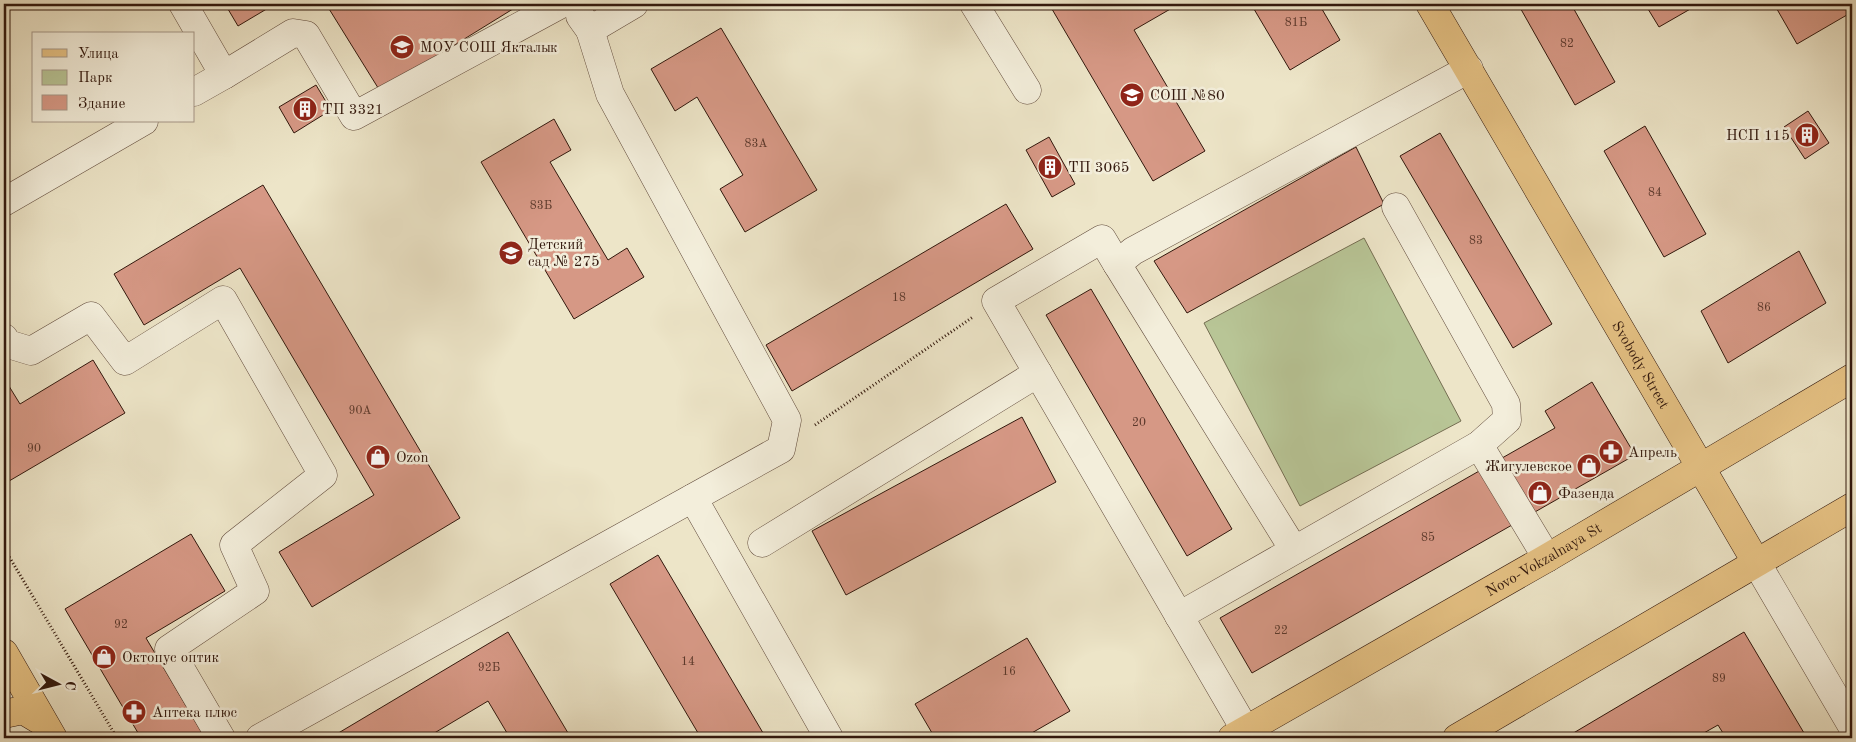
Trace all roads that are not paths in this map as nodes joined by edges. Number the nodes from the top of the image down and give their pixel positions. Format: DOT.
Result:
graph roads {
  1 [pos="184,4"];
  2 [pos="561,4"];
  3 [pos="572,4"];
  4 [pos="634,4"];
  5 [pos="974,4"];
  6 [pos="1430,4"];
  7 [pos="590,30"];
  8 [pos="1469,69"];
  9 [pos="224,75"];
  10 [pos="1027,90"];
  11 [pos="195,91"];
  12 [pos="142,122"];
  13 [pos="4,202"];
  14 [pos="1396,207"];
  15 [pos="1117,264"];
  16 [pos="4,338"];
  17 [pos="1038,373"];
  18 [pos="1852,378"];
  19 [pos="1479,445"];
  20 [pos="1701,467"];
  21 [pos="693,498"];
  22 [pos="1852,507"];
  23 [pos="762,543"];
  24 [pos="1294,550"];
  25 [pos="1547,558"];
  26 [pos="1756,562"];
  27 [pos="1179,616"];
  28 [pos="4,653"];
  29 [pos="4,714"];
  30 [pos="1852,726"];
  31 [pos="48,730"];
  32 [pos="1239,734"];
  33 [pos="220,738"];
  34 [pos="260,738"];
  35 [pos="829,738"];
  36 [pos="1457,738"];
  1 -- 9 [label="street"];
  2 -- 9 [label="street"];
  3 -- 7 [label="street"];
  4 -- 7 [label="street"];
  5 -- 10 [label="street"];
  6 -- 8 [label="main road, Svobody Street"];
  7 -- 21 [label="street"];
  8 -- 15 [label="street"];
  8 -- 20 [label="main road, Svobody Street"];
  9 -- 11 [label="street"];
  12 -- 13 [label="street"];
  14 -- 19 [label="street"];
  15 -- 17 [label="street"];
  15 -- 24 [label="street"];
  16 -- 33 [label="street"];
  17 -- 23 [label="street"];
  17 -- 27 [label="street"];
  18 -- 20 [label="main road, Novo-Vokzalnaya St"];
  19 -- 24 [label="street"];
  19 -- 25 [label="street"];
  20 -- 25 [label="main road, Novo-Vokzalnaya St"];
  20 -- 26 [label="main road, Svobody Street"];
  21 -- 34 [label="street"];
  21 -- 35 [label="street"];
  22 -- 26 [label="main road"];
  24 -- 27 [label="street"];
  25 -- 32 [label="main road, Novo-Vokzalnaya St"];
  26 -- 30 [label="street, Svobody Street"];
  26 -- 36 [label="main road"];
  27 -- 32 [label="street"];
  28 -- 31 [label="main road"];
  29 -- 31 [label="main road"];
}
